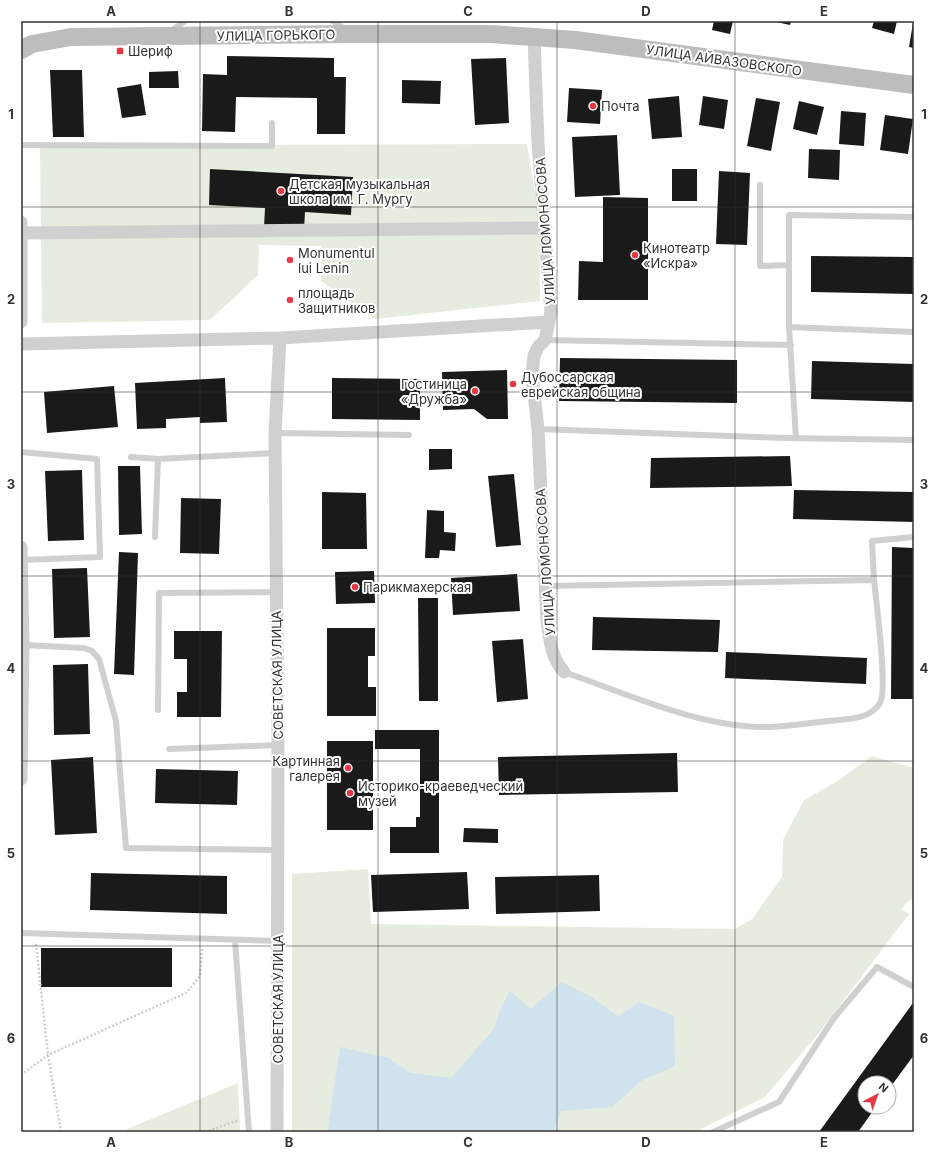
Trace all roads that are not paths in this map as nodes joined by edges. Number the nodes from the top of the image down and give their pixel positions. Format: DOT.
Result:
graph roads {
  1 [pos="185,21"];
  2 [pos="334,21"];
  3 [pos="534,29"];
  4 [pos="352,34"];
  5 [pos="163,37"];
  6 [pos="21,50"];
  7 [pos="914,85"];
  8 [pos="272,123"];
  9 [pos="21,145"];
  10 [pos="760,185"];
  11 [pos="914,217"];
  12 [pos="22,227"];
  13 [pos="546,228"];
  14 [pos="789,265"];
  15 [pos="21,322"];
  16 [pos="549,322"];
  17 [pos="789,326"];
  18 [pos="914,332"];
  19 [pos="280,338"];
  20 [pos="545,340"];
  21 [pos="21,344"];
  22 [pos="791,345"];
  23 [pos="538,429"];
  24 [pos="275,433"];
  25 [pos="409,435"];
  26 [pos="796,438"];
  27 [pos="914,440"];
  28 [pos="21,452"];
  29 [pos="275,453"];
  30 [pos="131,457"];
  31 [pos="158,459"];
  32 [pos="155,537"];
  33 [pos="914,537"];
  34 [pos="21,547"];
  35 [pos="22,560"];
  36 [pos="874,580"];
  37 [pos="544,586"];
  38 [pos="276,592"];
  39 [pos="24,645"];
  40 [pos="564,672"];
  41 [pos="158,710"];
  42 [pos="278,745"];
  43 [pos="169,749"];
  44 [pos="21,779"];
  45 [pos="278,850"];
  46 [pos="21,933"];
  47 [pos="235,940"];
  48 [pos="278,941"];
  49 [pos="914,987"];
  50 [pos="248,1132"];
  51 [pos="277,1132"];
  52 [pos="713,1132"];
  1 -- 5 [label="lane"];
  2 -- 4 [label="lane"];
  3 -- 4 [label="street, УЛИЦА ГОРЬКОГО"];
  3 -- 7 [label="street, УЛИЦА АЙВАЗОВСКОГО"];
  3 -- 13 [label="street, УЛИЦА ЛОМОНОСОВА"];
  4 -- 5 [label="street, УЛИЦА ГОРЬКОГО"];
  5 -- 6 [label="street, УЛИЦА ГОРЬКОГО"];
  8 -- 9 [label="lane"];
  10 -- 14 [label="lane"];
  11 -- 14 [label="lane"];
  12 -- 13 [label="street"];
  12 -- 15 [label="street"];
  13 -- 16 [label="street, УЛИЦА ЛОМОНОСОВА"];
  14 -- 17 [label="lane"];
  16 -- 19 [label="street"];
  16 -- 20 [label="street, УЛИЦА ЛОМОНОСОВА"];
  17 -- 18 [label="lane"];
  17 -- 22 [label="lane"];
  19 -- 21 [label="street"];
  19 -- 24 [label="street, СОВЕТСКАЯ УЛИЦА"];
  20 -- 22 [label="lane"];
  20 -- 23 [label="street, УЛИЦА ЛОМОНОСОВА"];
  22 -- 26 [label="lane"];
  23 -- 26 [label="lane"];
  23 -- 37 [label="street, УЛИЦА ЛОМОНОСОВА"];
  24 -- 25 [label="lane"];
  24 -- 29 [label="street, СОВЕТСКАЯ УЛИЦА"];
  26 -- 27 [label="lane"];
  28 -- 35 [label="lane"];
  29 -- 31 [label="lane"];
  29 -- 38 [label="street, СОВЕТСКАЯ УЛИЦА"];
  30 -- 31 [label="lane"];
  31 -- 32 [label="lane"];
  33 -- 36 [label="lane"];
  34 -- 35 [label="street"];
  35 -- 39 [label="street"];
  36 -- 37 [label="lane"];
  36 -- 40 [label="lane"];
  37 -- 40 [label="street, УЛИЦА ЛОМОНОСОВА"];
  38 -- 41 [label="lane"];
  38 -- 42 [label="street, СОВЕТСКАЯ УЛИЦА"];
  39 -- 44 [label="street"];
  39 -- 45 [label="lane"];
  42 -- 43 [label="lane"];
  42 -- 45 [label="street, СОВЕТСКАЯ УЛИЦА"];
  45 -- 48 [label="street, СОВЕТСКАЯ УЛИЦА"];
  46 -- 47 [label="lane"];
  47 -- 48 [label="lane"];
  47 -- 50 [label="lane"];
  48 -- 51 [label="street, СОВЕТСКАЯ УЛИЦА"];
  49 -- 52 [label="lane"];
}
